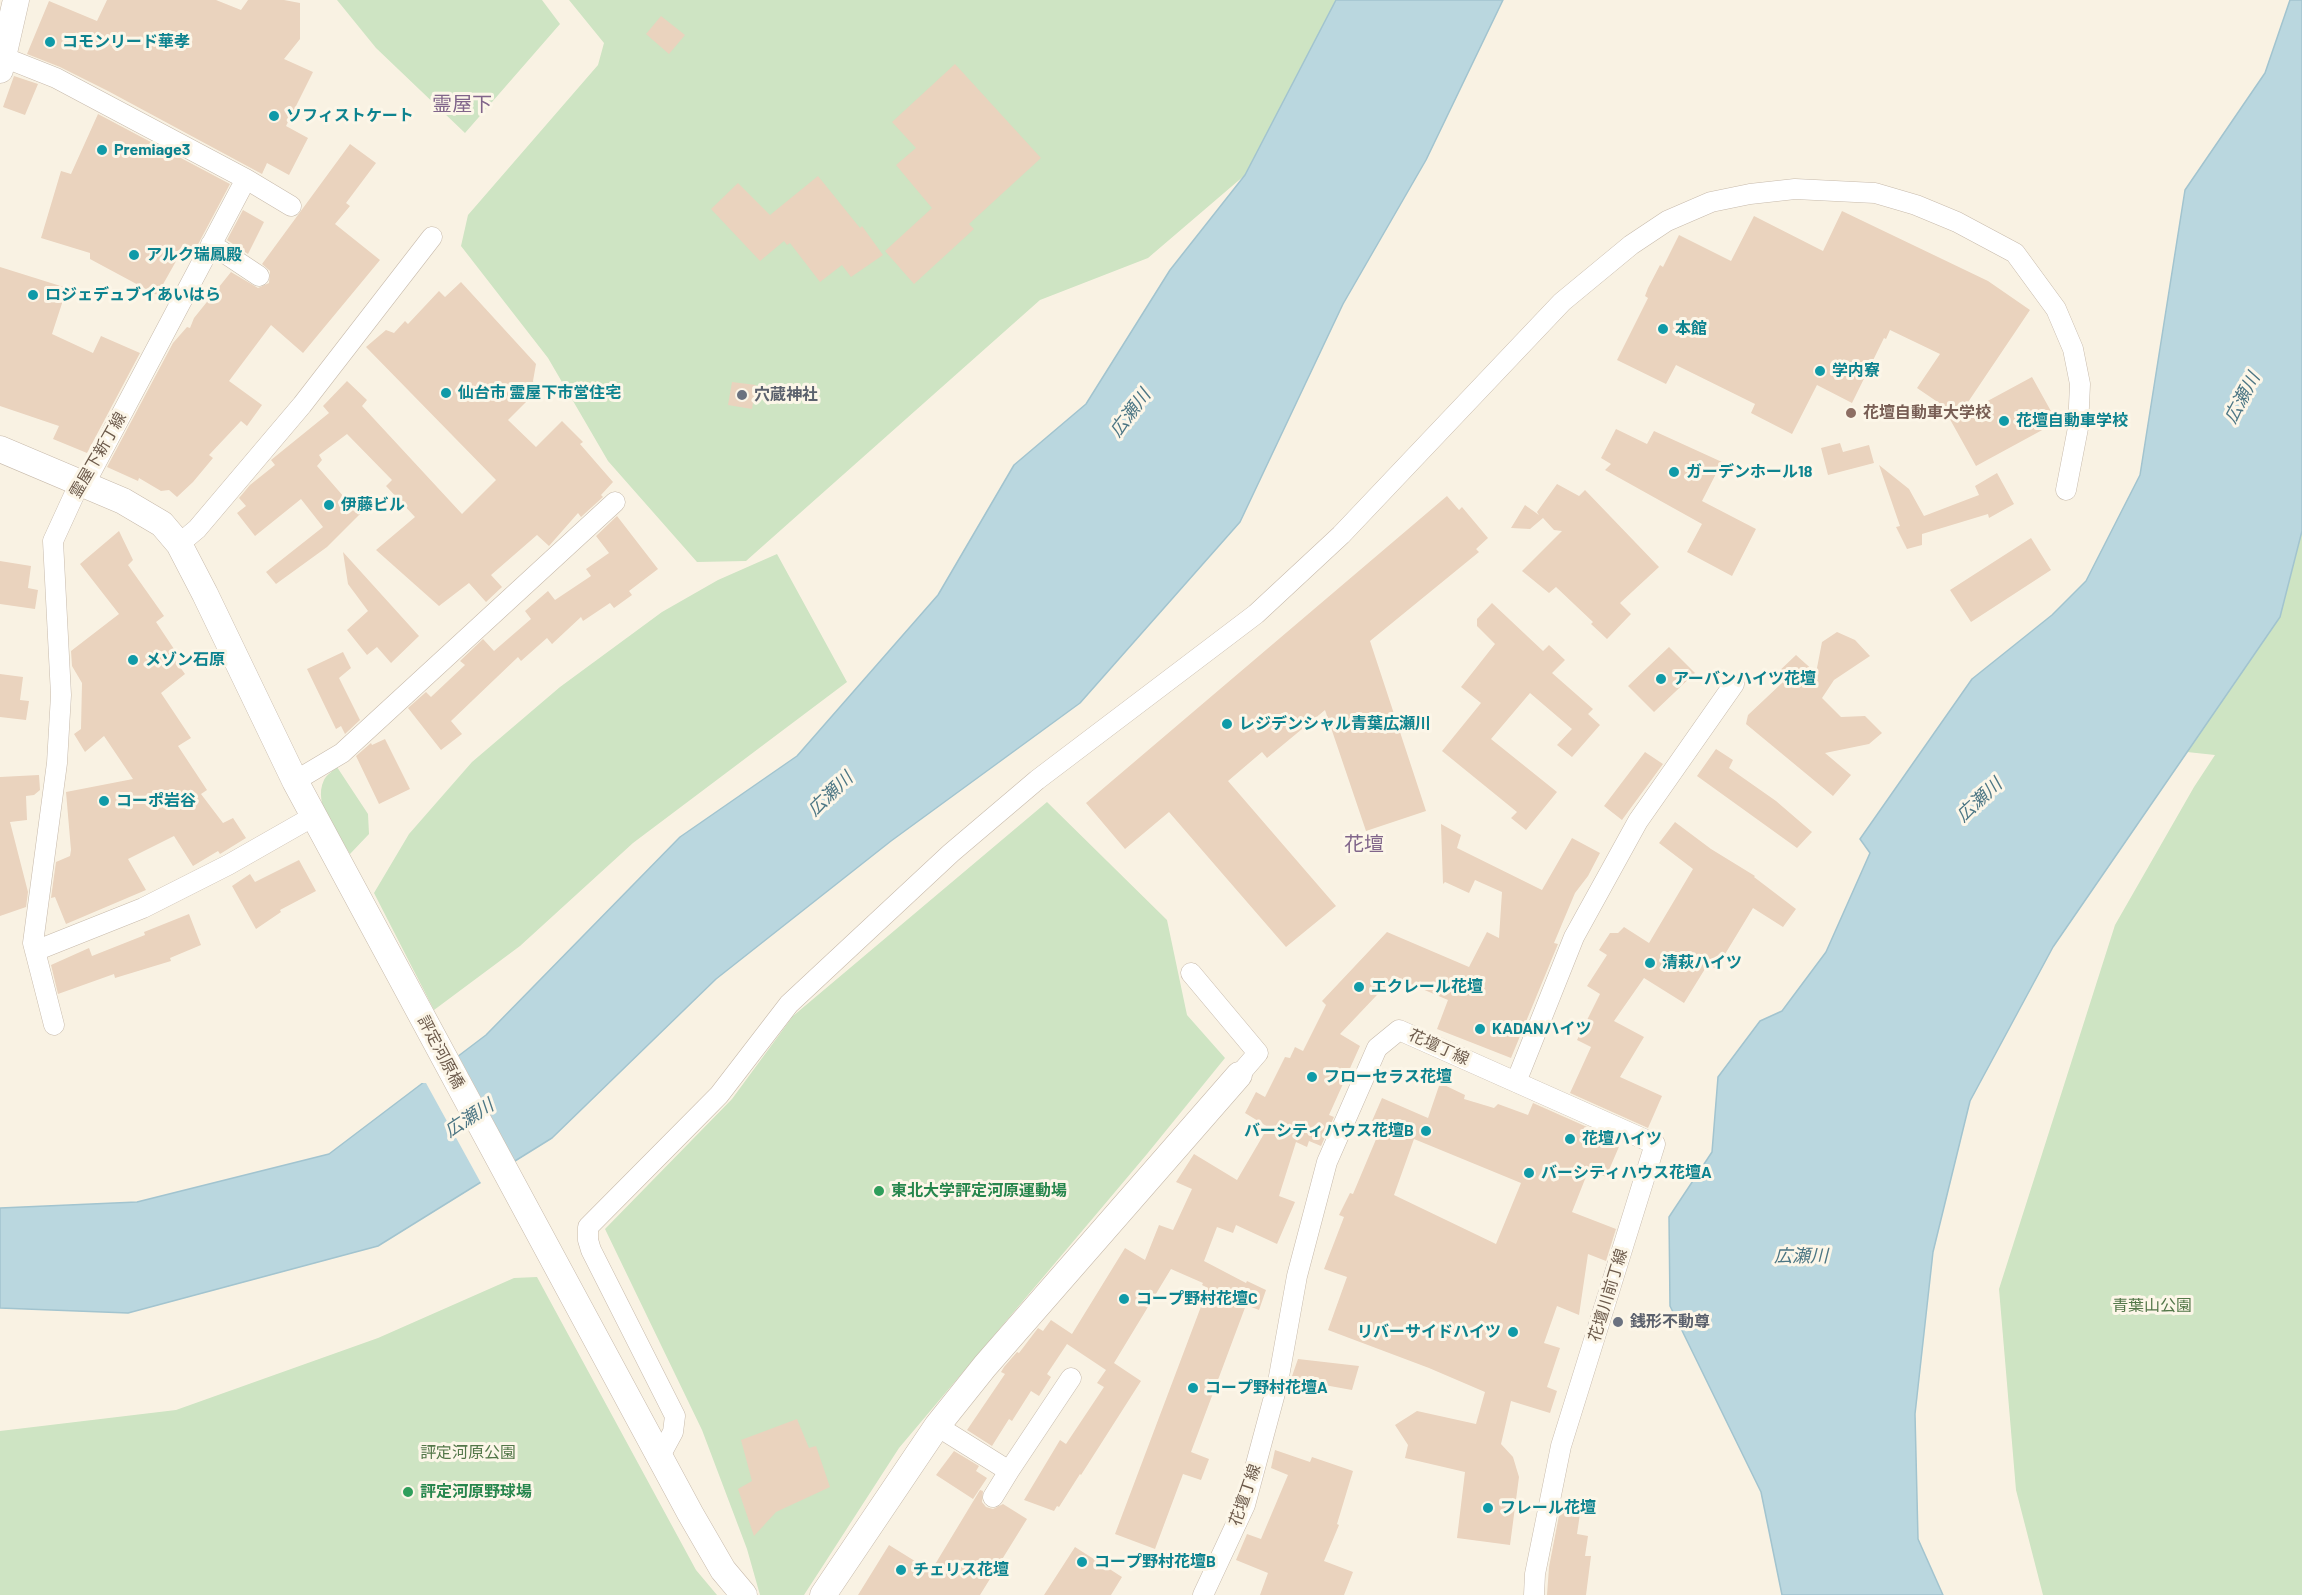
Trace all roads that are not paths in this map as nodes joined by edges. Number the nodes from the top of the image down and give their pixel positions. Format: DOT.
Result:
graph roads {
  1 [pos="16,0"];
  2 [pos="2,64"];
  3 [pos="246,179"];
  4 [pos="291,206"];
  5 [pos="432,237"];
  6 [pos="211,244"];
  7 [pos="259,276"];
  8 [pos="0,449"];
  9 [pos="81,483"];
  10 [pos="2066,490"];
  11 [pos="615,502"];
  12 [pos="179,544"];
  13 [pos="1734,684"];
  14 [pos="295,781"];
  15 [pos="314,816"];
  16 [pos="34,951"];
  17 [pos="1191,972"];
  18 [pos="54,1025"];
  19 [pos="1239,1075"];
  20 [pos="1516,1082"];
  21 [pos="1071,1378"];
  22 [pos="937,1426"];
  23 [pos="660,1456"];
  24 [pos="1009,1471"];
  25 [pos="993,1497"];
  26 [pos="744,1595"];
  27 [pos="823,1595"];
  28 [pos="1203,1595"];
  29 [pos="1534,1595"];
  1 -- 2 [label="street"];
  2 -- 3 [label="street"];
  3 -- 4 [label="street"];
  3 -- 6 [label="street, 霊屋下新丁線"];
  5 -- 12 [label="street"];
  6 -- 7 [label="street"];
  6 -- 9 [label="street, 霊屋下新丁線"];
  8 -- 9 [label="street, 評定河原橋"];
  9 -- 12 [label="street, 評定河原橋"];
  9 -- 16 [label="street, 霊屋下新丁線"];
  10 -- 23 [label="street"];
  11 -- 14 [label="street"];
  12 -- 14 [label="street, 評定河原橋"];
  13 -- 20 [label="street"];
  14 -- 15 [label="street, 評定河原橋"];
  15 -- 16 [label="street"];
  15 -- 23 [label="street, 評定河原橋"];
  16 -- 18 [label="street, 霊屋下新丁線"];
  17 -- 19 [label="street"];
  19 -- 22 [label="street"];
  20 -- 28 [label="street, 花壇丁線"];
  20 -- 29 [label="street, 花壇川前丁線"];
  21 -- 24 [label="street"];
  22 -- 24 [label="street"];
  22 -- 27 [label="street"];
  23 -- 26 [label="street, 評定河原橋"];
  24 -- 25 [label="street"];
}
